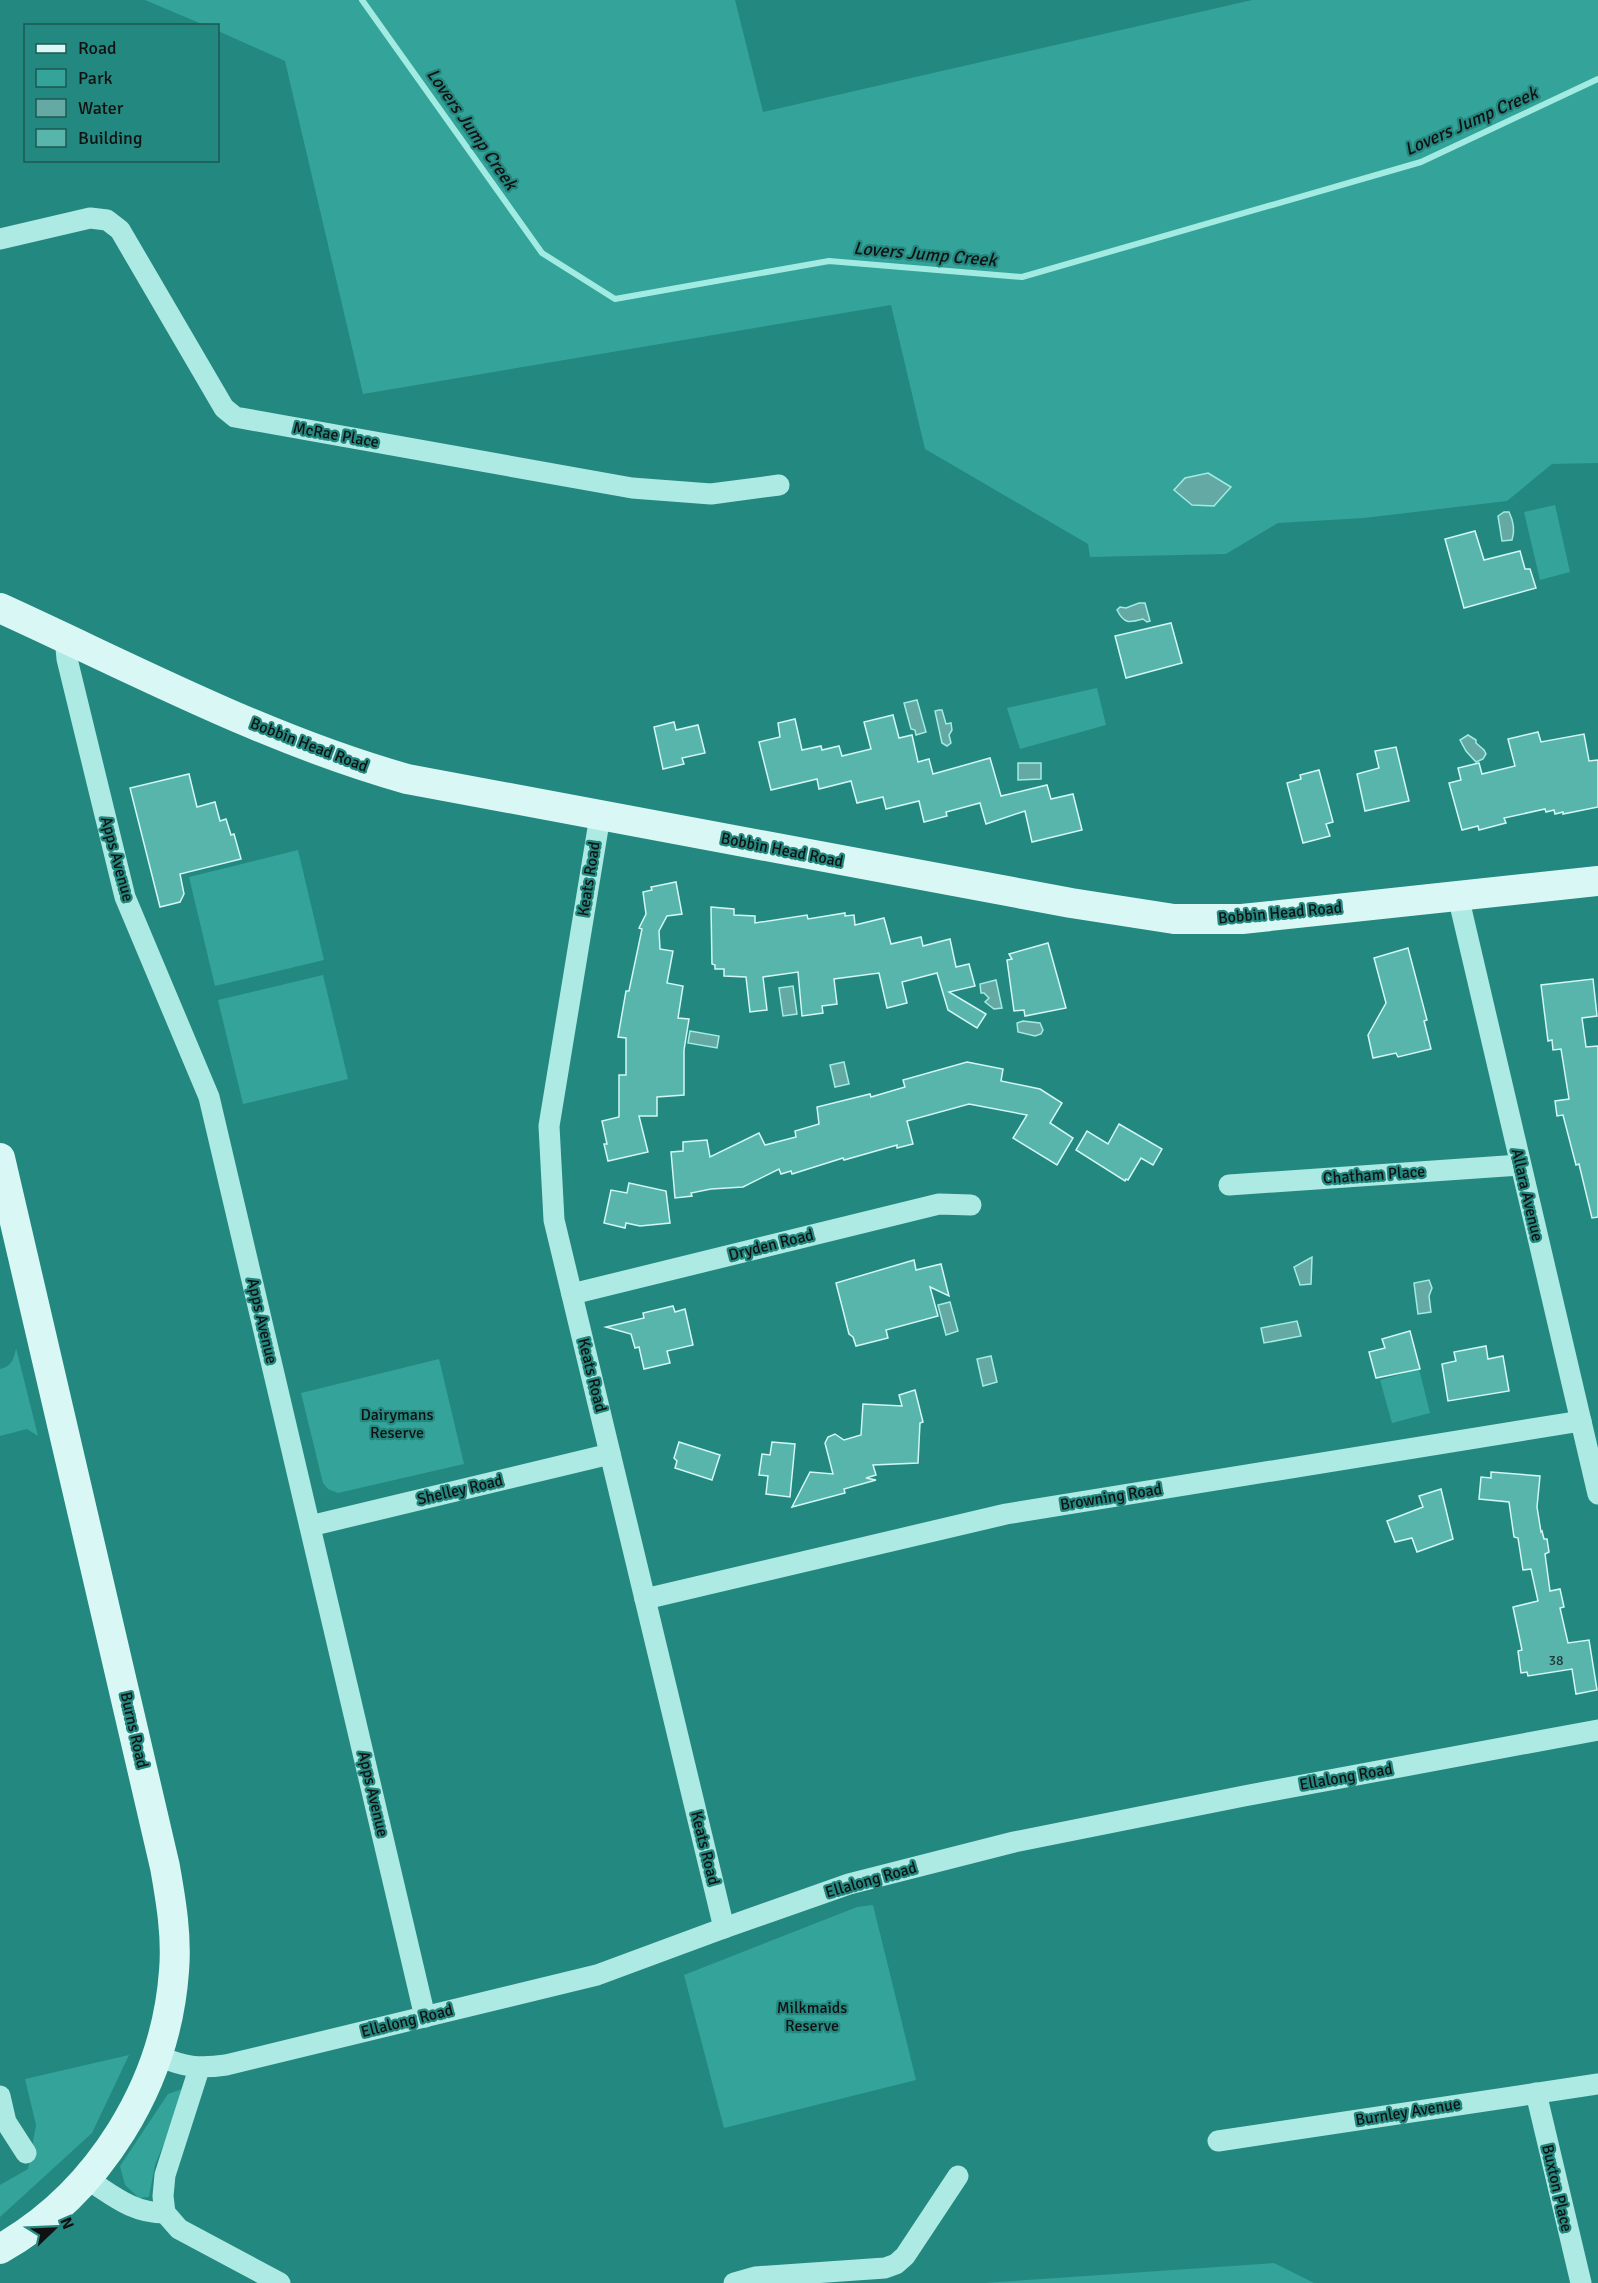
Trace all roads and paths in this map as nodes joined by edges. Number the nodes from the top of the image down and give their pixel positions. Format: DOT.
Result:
graph roads {
  1 [pos="0,239"];
  2 [pos="779,485"];
  3 [pos="0,608"];
  4 [pos="65,637"];
  5 [pos="600,816"];
  6 [pos="1598,881"];
  7 [pos="1458,896"];
  8 [pos="0,1158"];
  9 [pos="1520,1165"];
  10 [pos="1229,1185"];
  11 [pos="971,1204"];
  12 [pos="572,1294"];
  13 [pos="1581,1420"];
  14 [pos="610,1454"];
  15 [pos="1598,1494"];
  16 [pos="310,1526"];
  17 [pos="645,1599"];
  18 [pos="1598,1730"];
  19 [pos="724,1928"];
  20 [pos="425,2017"];
  21 [pos="158,2056"];
  22 [pos="199,2069"];
  23 [pos="1598,2084"];
  24 [pos="1536,2093"];
  25 [pos="0,2096"];
  26 [pos="1218,2141"];
  27 [pos="26,2153"];
  28 [pos="958,2176"];
  29 [pos="87,2179"];
  30 [pos="165,2213"];
  31 [pos="0,2249"];
  32 [pos="280,2283"];
  33 [pos="734,2283"];
  34 [pos="1581,2283"];
  1 -- 2 [label="street, McRae Place"];
  3 -- 4 [label="main road, Bobbin Head Road"];
  4 -- 5 [label="main road, Bobbin Head Road"];
  4 -- 16 [label="street, Apps Avenue"];
  5 -- 7 [label="main road, Bobbin Head Road"];
  5 -- 12 [label="street, Keats Road"];
  6 -- 7 [label="main road, Bobbin Head Road"];
  7 -- 9 [label="street, Allara Avenue"];
  8 -- 21 [label="main road, Burns Road"];
  9 -- 10 [label="street, Chatham Place"];
  9 -- 13 [label="street, Allara Avenue"];
  11 -- 12 [label="street, Dryden Road"];
  12 -- 14 [label="street, Keats Road"];
  13 -- 15 [label="street, Allara Avenue"];
  13 -- 17 [label="street, Browning Road"];
  14 -- 16 [label="street, Shelley Road"];
  14 -- 17 [label="street, Keats Road"];
  16 -- 20 [label="street, Apps Avenue"];
  17 -- 19 [label="street, Keats Road"];
  18 -- 19 [label="street, Ellalong Road"];
  19 -- 20 [label="street, Ellalong Road"];
  20 -- 22 [label="street, Ellalong Road"];
  21 -- 22 [label="street, Ellalong Road"];
  21 -- 29 [label="main road, Burns Road"];
  22 -- 30 [label="street"];
  23 -- 24 [label="street, Burnley Avenue"];
  24 -- 26 [label="street, Burnley Avenue"];
  24 -- 34 [label="street, Buxton Place"];
  25 -- 27 [label="street"];
  28 -- 33 [label="street"];
  29 -- 30 [label="street"];
  29 -- 31 [label="main road, Burns Road"];
  30 -- 32 [label="street"];
}
